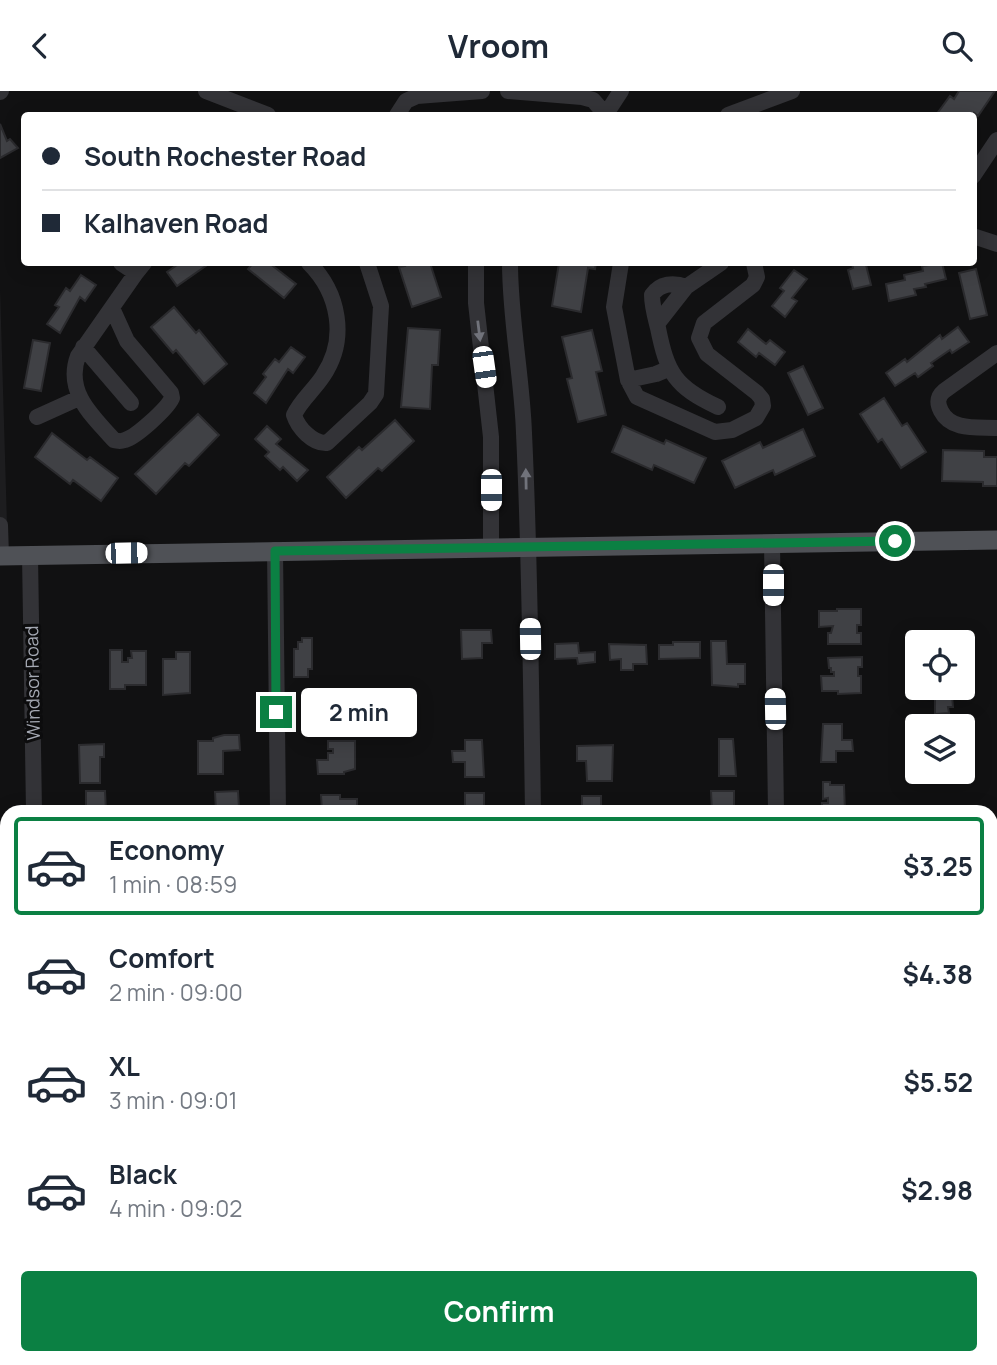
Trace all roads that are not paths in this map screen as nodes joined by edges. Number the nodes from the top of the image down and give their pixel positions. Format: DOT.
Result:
graph roads {
  1 [pos="482,91"];
  2 [pos="508,91"];
  3 [pos="621,91"];
  4 [pos="792,91"];
  5 [pos="209,92"];
  6 [pos="582,94"];
  7 [pos="260,112"];
  8 [pos="399,112"];
  9 [pos="603,112"];
  10 [pos="608,112"];
  11 [pos="736,112"];
  12 [pos="997,140"];
  13 [pos="977,170"];
  14 [pos="977,237"];
  15 [pos="997,244"];
  16 [pos="312,266"];
  17 [pos="368,266"];
  18 [pos="476,266"];
  19 [pos="510,266"];
  20 [pos="621,266"];
  21 [pos="716,266"];
  22 [pos="755,266"];
  23 [pos="140,268"];
  24 [pos="112,308"];
  25 [pos="83,348"];
  26 [pos="997,352"];
  27 [pos="668,369"];
  28 [pos="628,380"];
  29 [pos="79,398"];
  30 [pos="131,403"];
  31 [pos="718,407"];
  32 [pos="37,417"];
  33 [pos="997,428"];
  34 [pos="0,524"];
  35 [pos="997,540"];
  36 [pos="772,544"];
  37 [pos="491,547"];
  38 [pos="529,547"];
  39 [pos="275,551"];
  40 [pos="30,555"];
  41 [pos="1,556"];
  42 [pos="34,805"];
  43 [pos="278,805"];
  44 [pos="533,805"];
  45 [pos="776,805"];
  1 -- 8 [label="street"];
  2 -- 6 [label="street"];
  3 -- 10 [label="street"];
  4 -- 11 [label="street"];
  5 -- 7 [label="street"];
  6 -- 9 [label="street"];
  12 -- 13 [label="street"];
  14 -- 15 [label="street"];
  16 -- 17 [label="street"];
  18 -- 37 [label="street, one-way"];
  38 -- 19 [label="street, one-way"];
  20 -- 28 [label="street"];
  21 -- 27 [label="street"];
  22 -- 28 [label="street"];
  23 -- 24 [label="street"];
  24 -- 25 [label="street"];
  24 -- 29 [label="street"];
  25 -- 29 [label="street"];
  25 -- 30 [label="street"];
  26 -- 33 [label="street"];
  27 -- 28 [label="street"];
  27 -- 31 [label="street"];
  29 -- 32 [label="street"];
  34 -- 41 [label="street"];
  35 -- 36 [label="main road"];
  36 -- 38 [label="main road"];
  36 -- 45 [label="street"];
  37 -- 38 [label="main road"];
  37 -- 39 [label="main road"];
  38 -- 44 [label="street"];
  39 -- 40 [label="main road"];
  39 -- 43 [label="street"];
  40 -- 41 [label="main road"];
  40 -- 42 [label="street, Windsor Road"];
}
